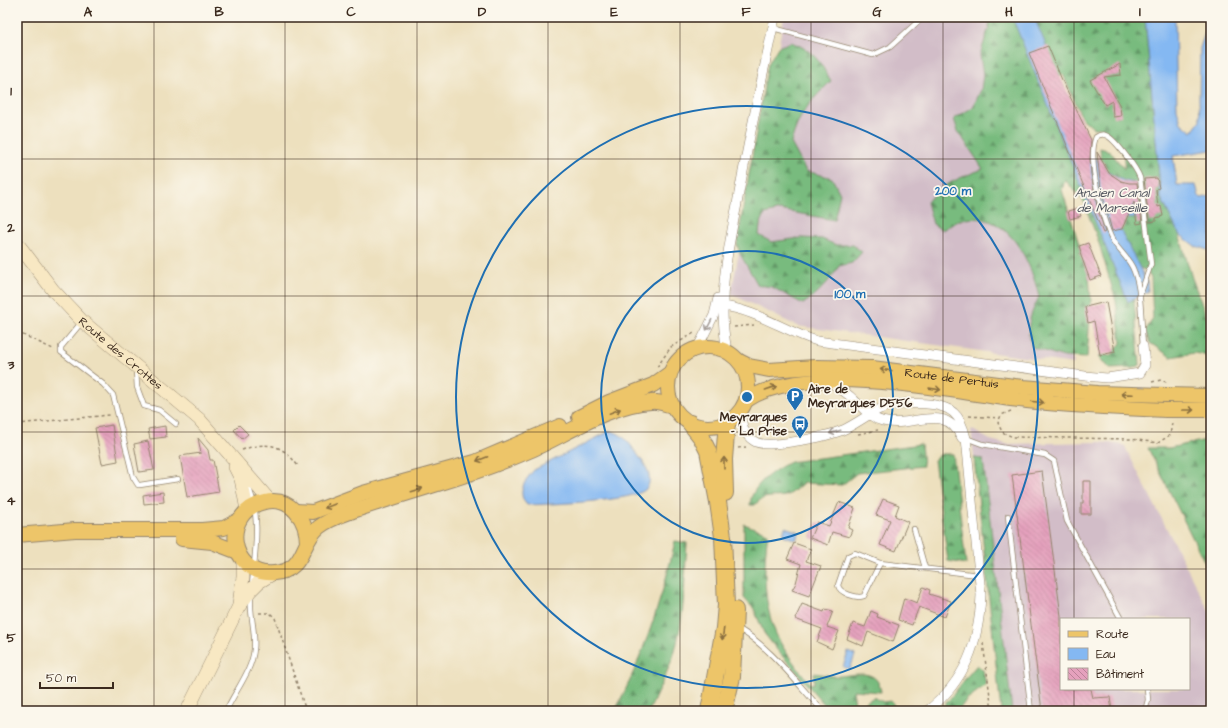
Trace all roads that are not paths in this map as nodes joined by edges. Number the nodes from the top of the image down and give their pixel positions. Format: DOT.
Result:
graph roads {
  1 [pos="775,17"];
  2 [pos="923,17"];
  3 [pos="773,28"];
  4 [pos="17,243"];
  5 [pos="724,275"];
  6 [pos="1139,298"];
  7 [pos="722,306"];
  8 [pos="82,321"];
  9 [pos="1143,346"];
  10 [pos="698,347"];
  11 [pos="727,351"];
  12 [pos="739,361"];
  13 [pos="136,366"];
  14 [pos="670,373"];
  15 [pos="826,380"];
  16 [pos="1211,396"];
  17 [pos="747,400"];
  18 [pos="672,406"];
  19 [pos="1211,410"];
  20 [pos="740,412"];
  21 [pos="869,415"];
  22 [pos="727,422"];
  23 [pos="690,423"];
  24 [pos="176,424"];
  25 [pos="966,438"];
  26 [pos="230,456"];
  27 [pos="967,461"];
  28 [pos="178,479"];
  29 [pos="270,501"];
  30 [pos="296,511"];
  31 [pos="246,512"];
  32 [pos="1008,516"];
  33 [pos="914,528"];
  34 [pos="17,535"];
  35 [pos="17,540"];
  36 [pos="307,543"];
  37 [pos="245,561"];
  38 [pos="880,563"];
  39 [pos="925,568"];
  40 [pos="272,574"];
  41 [pos="978,575"];
  42 [pos="251,590"];
  43 [pos="238,608"];
  44 [pos="1120,618"];
  45 [pos="735,627"];
  46 [pos="726,659"];
  47 [pos="1147,690"];
  48 [pos="187,711"];
  49 [pos="226,711"];
  50 [pos="698,711"];
  51 [pos="709,711"];
  52 [pos="716,711"];
  53 [pos="724,711"];
  54 [pos="736,711"];
  55 [pos="823,711"];
  56 [pos="928,711"];
  57 [pos="1031,711"];
  58 [pos="1146,711"];
  1 -- 3 [label="street"];
  2 -- 3 [label="lane"];
  3 -- 5 [label="street"];
  4 -- 8 [label="main road, Route des Crottes"];
  5 -- 7 [label="street"];
  5 -- 10 [label="street, one-way"];
  6 -- 6 [label="lane"];
  6 -- 9 [label="lane"];
  7 -- 9 [label="street"];
  7 -- 11 [label="street"];
  8 -- 13 [label="main road, Route des Crottes"];
  8 -- 28 [label="lane"];
  10 -- 11 [label="main road"];
  10 -- 14 [label="main road"];
  11 -- 12 [label="main road"];
  16 -- 12 [label="main road, Route de Pertuis, one-way, bridge"];
  12 -- 17 [label="main road"];
  13 -- 24 [label="lane"];
  13 -- 26 [label="main road, Route des Crottes"];
  14 -- 18 [label="main road"];
  14 -- 30 [label="main road, one-way"];
  17 -- 15 [label="main road, Route de Pertuis, one-way"];
  15 -- 19 [label="main road, Route de Pertuis, one-way, bridge"];
  15 -- 21 [label="street"];
  17 -- 20 [label="main road"];
  18 -- 23 [label="main road"];
  36 -- 18 [label="main road, one-way"];
  21 -- 20 [label="street, one-way"];
  20 -- 22 [label="main road"];
  21 -- 25 [label="street"];
  21 -- 27 [label="street"];
  22 -- 23 [label="main road"];
  45 -- 22 [label="highway, one-way"];
  23 -- 46 [label="highway, one-way"];
  25 -- 27 [label="street"];
  25 -- 44 [label="lane"];
  26 -- 29 [label="main road"];
  26 -- 31 [label="main road"];
  27 -- 41 [label="street"];
  29 -- 30 [label="main road"];
  29 -- 31 [label="main road"];
  30 -- 36 [label="main road"];
  31 -- 34 [label="main road"];
  31 -- 37 [label="lane"];
  31 -- 37 [label="main road"];
  32 -- 57 [label="lane"];
  33 -- 39 [label="lane"];
  35 -- 37 [label="main road"];
  36 -- 40 [label="main road"];
  37 -- 40 [label="main road"];
  37 -- 42 [label="lane"];
  37 -- 43 [label="main road"];
  38 -- 38 [label="lane"];
  38 -- 39 [label="lane"];
  39 -- 41 [label="lane"];
  40 -- 42 [label="main road"];
  41 -- 56 [label="street"];
  42 -- 43 [label="main road"];
  42 -- 49 [label="lane"];
  43 -- 48 [label="main road"];
  45 -- 46 [label="highway"];
  45 -- 54 [label="highway"];
  45 -- 55 [label="lane"];
  46 -- 50 [label="highway"];
  46 -- 51 [label="highway"];
  46 -- 52 [label="highway"];
  46 -- 53 [label="highway"];
  47 -- 58 [label="lane"];
}
